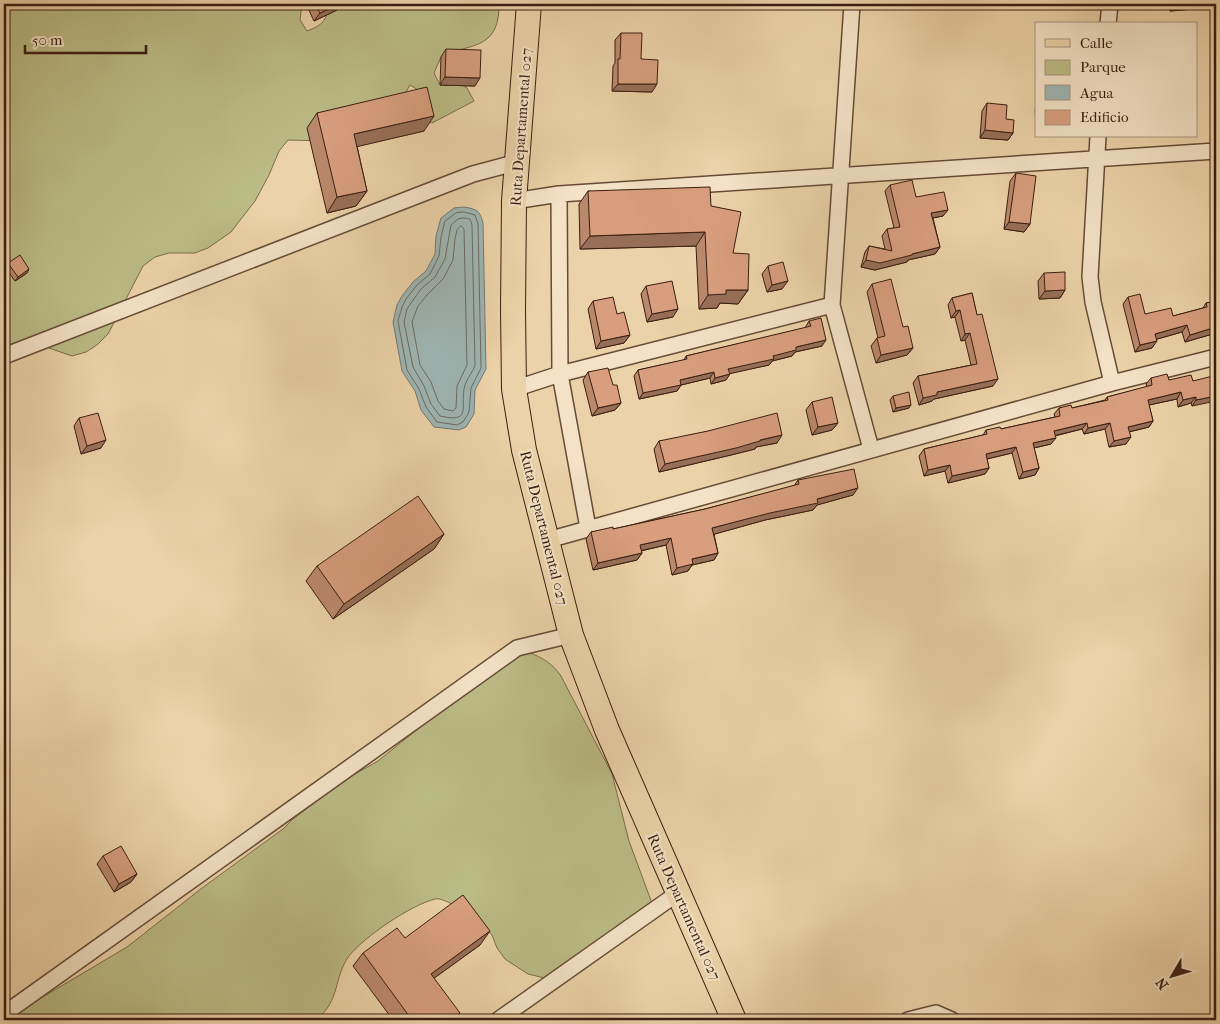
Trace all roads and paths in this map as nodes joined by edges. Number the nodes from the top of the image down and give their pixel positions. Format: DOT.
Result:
graph roads {
  1 [pos="529,4"];
  2 [pos="852,4"];
  3 [pos="1110,4"];
  4 [pos="1108,22"];
  5 [pos="1098,138"];
  6 [pos="1216,151"];
  7 [pos="1096,159"];
  8 [pos="518,162"];
  9 [pos="840,176"];
  10 [pos="560,194"];
  11 [pos="514,201"];
  12 [pos="832,305"];
  13 [pos="4,356"];
  14 [pos="1216,357"];
  15 [pos="560,374"];
  16 [pos="1112,383"];
  17 [pos="514,389"];
  18 [pos="871,449"];
  19 [pos="588,528"];
  20 [pos="548,540"];
  21 [pos="571,635"];
  22 [pos="678,893"];
  23 [pos="4,1014"];
  24 [pos="498,1020"];
  25 [pos="734,1020"];
  26 [pos="908,1020"];
  27 [pos="952,1020"];
  1 -- 8 [label="main road, Ruta Departamental 027"];
  2 -- 9 [label="street"];
  3 -- 4 [label="street"];
  5 -- 7 [label="street"];
  6 -- 7 [label="street"];
  7 -- 9 [label="street"];
  7 -- 16 [label="street"];
  8 -- 11 [label="main road, Ruta Departamental 027"];
  8 -- 13 [label="street"];
  9 -- 10 [label="street"];
  9 -- 12 [label="street"];
  10 -- 11 [label="street"];
  10 -- 15 [label="street"];
  11 -- 17 [label="main road, Ruta Departamental 027"];
  12 -- 15 [label="street"];
  12 -- 18 [label="street"];
  14 -- 16 [label="street"];
  15 -- 17 [label="street"];
  15 -- 19 [label="street"];
  16 -- 18 [label="street"];
  17 -- 20 [label="main road, Ruta Departamental 027"];
  18 -- 19 [label="street"];
  19 -- 20 [label="street"];
  20 -- 21 [label="main road, Ruta Departamental 027"];
  21 -- 22 [label="main road, Ruta Departamental 027"];
  21 -- 23 [label="street"];
  22 -- 24 [label="street"];
  22 -- 25 [label="main road, Ruta Departamental 027"];
  26 -- 27 [label="street"];
}
